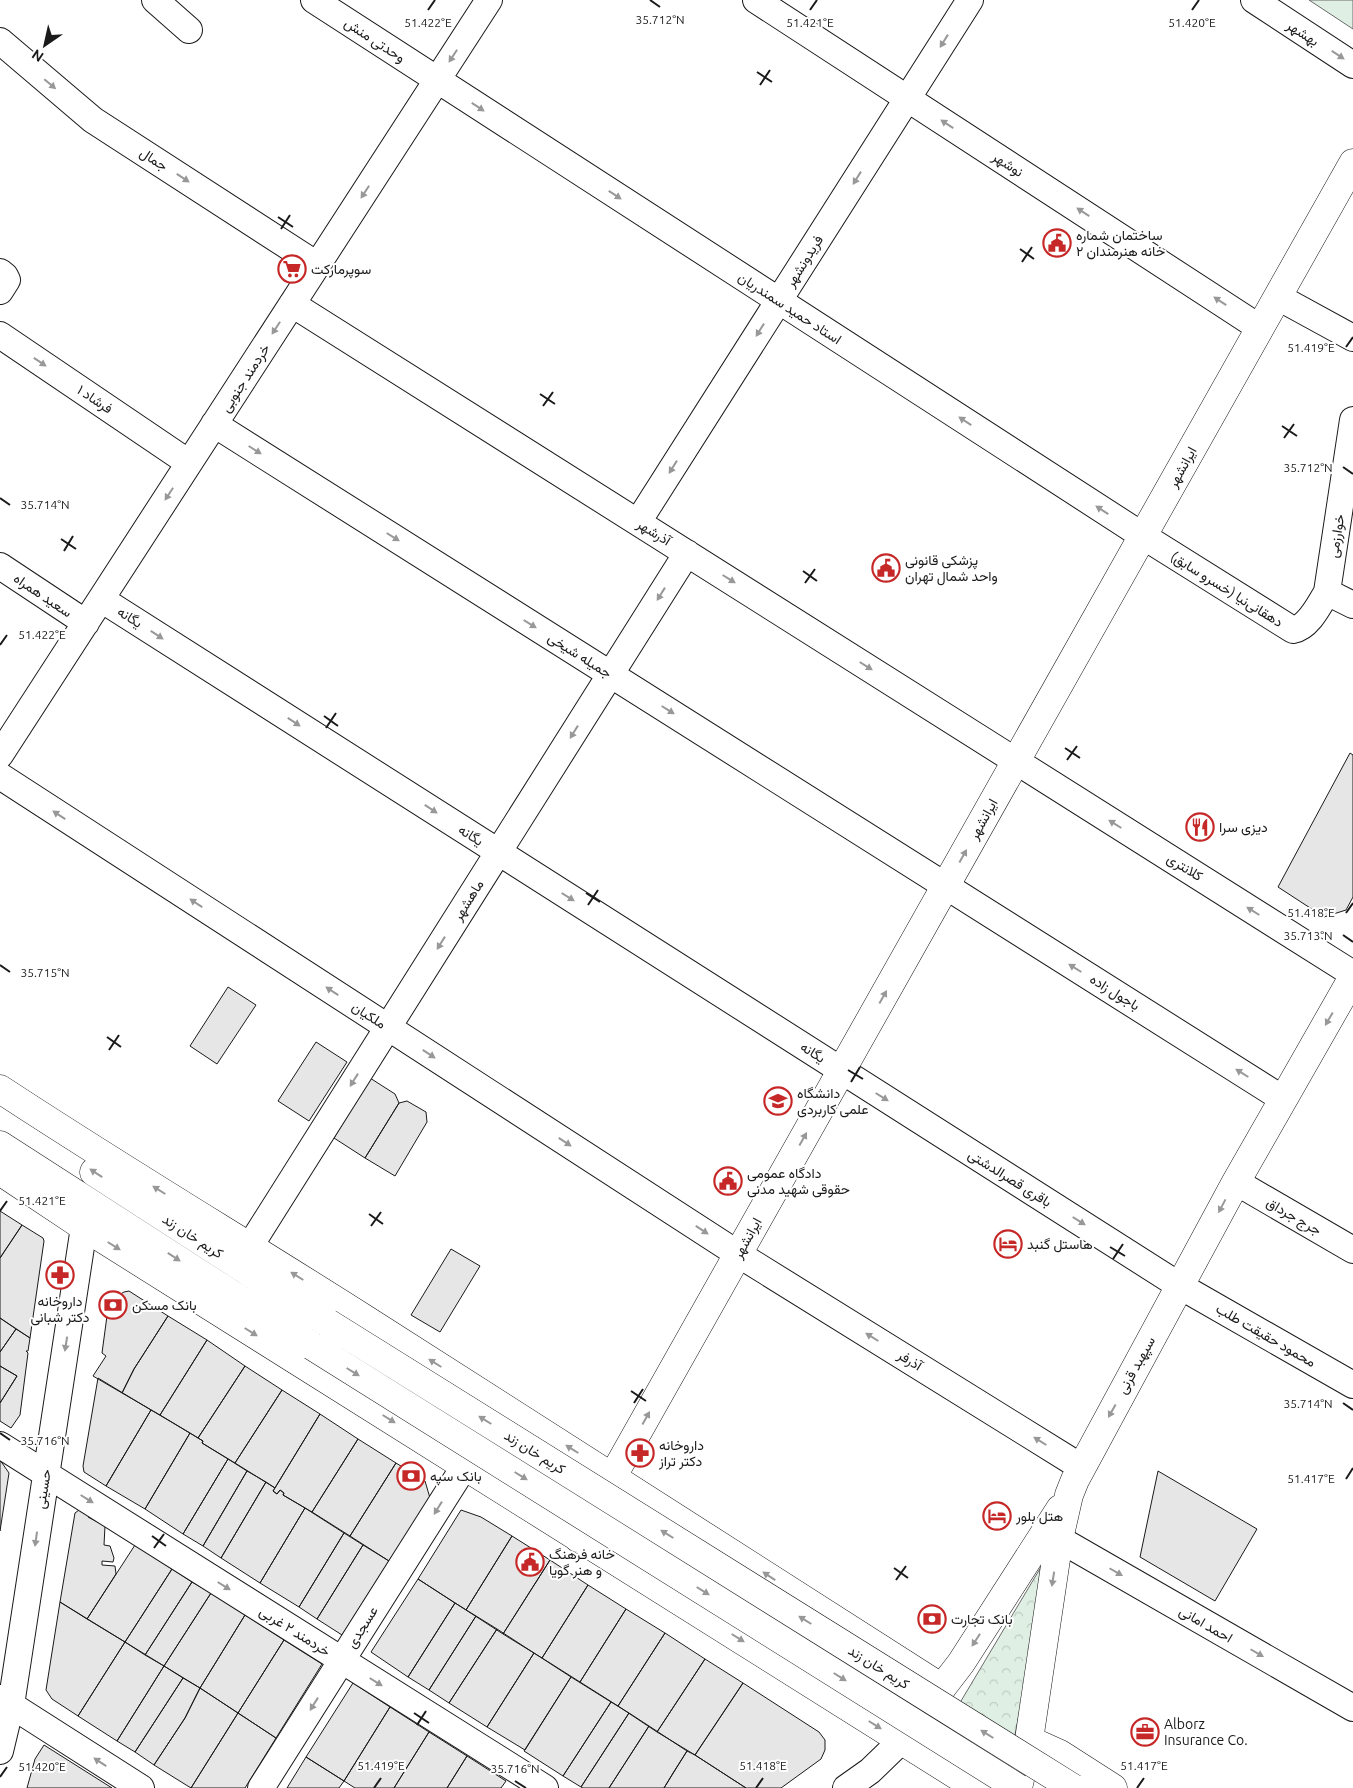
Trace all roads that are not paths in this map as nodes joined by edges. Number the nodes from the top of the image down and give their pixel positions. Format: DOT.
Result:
graph roads {
  1 [pos="155,0"];
  2 [pos="314,0"];
  3 [pos="489,0"];
  4 [pos="756,0"];
  5 [pos="970,0"];
  6 [pos="1254,0"];
  7 [pos="189,30"];
  8 [pos="0,41"];
  9 [pos="1353,65"];
  10 [pos="437,80"];
  11 [pos="907,98"];
  12 [pos="1353,164"];
  13 [pos="317,265"];
  14 [pos="0,272"];
  15 [pos="0,291"];
  16 [pos="1278,297"];
  17 [pos="779,301"];
  18 [pos="292,304"];
  19 [pos="1260,328"];
  20 [pos="0,335"];
  21 [pos="1353,338"];
  22 [pos="1353,420"];
  23 [pos="214,424"];
  24 [pos="189,463"];
  25 [pos="638,522"];
  26 [pos="1143,536"];
  27 [pos="687,553"];
  28 [pos="0,566"];
  29 [pos="1327,592"];
  30 [pos="101,599"];
  31 [pos="1353,605"];
  32 [pos="86,623"];
  33 [pos="610,674"];
  34 [pos="0,755"];
  35 [pos="1016,761"];
  36 [pos="0,776"];
  37 [pos="498,852"];
  38 [pos="946,886"];
  39 [pos="1353,976"];
  40 [pos="388,1027"];
  41 [pos="841,1071"];
  42 [pos="0,1089"];
  43 [pos="1283,1099"];
  44 [pos="0,1112"];
  45 [pos="0,1145"];
  46 [pos="0,1171"];
  47 [pos="1236,1182"];
  48 [pos="84,1227"];
  49 [pos="250,1246"];
  50 [pos="1353,1250"];
  51 [pos="738,1254"];
  52 [pos="1180,1286"];
  53 [pos="1353,1386"];
  54 [pos="0,1445"];
  55 [pos="464,1467"];
  56 [pos="1081,1467"];
  57 [pos="46,1474"];
  58 [pos="613,1476"];
  59 [pos="1069,1495"];
  60 [pos="578,1538"];
  61 [pos="1059,1539"];
  62 [pos="342,1660"];
  63 [pos="942,1688"];
  64 [pos="6,1701"];
  65 [pos="1353,1708"];
  66 [pos="1030,1740"];
  67 [pos="901,1741"];
  68 [pos="0,1751"];
  69 [pos="1060,1754"];
  70 [pos="141,1788"];
  71 [pos="261,1788"];
  72 [pos="544,1788"];
  73 [pos="846,1788"];
  74 [pos="977,1788"];
  75 [pos="1018,1788"];
  76 [pos="1053,1788"];
  77 [pos="1073,1788"];
  78 [pos="1113,1788"];
  1 -- 7 [label="street"];
  2 -- 10 [label="street, وحدتی منش"];
  3 -- 10 [label="street, خردمند جنوبی, one-way"];
  4 -- 11 [label="street, نوشهر"];
  5 -- 11 [label="street, فریدونشهر, one-way"];
  6 -- 9 [label="street, بهشهر, one-way"];
  8 -- 13 [label="street, جمال, one-way"];
  10 -- 13 [label="street, خردمند جنوبی, one-way"];
  10 -- 17 [label="street, استاد حمید سمندریان, one-way"];
  11 -- 17 [label="street, فریدونشهر, one-way"];
  19 -- 11 [label="street, نوشهر, one-way"];
  12 -- 16 [label="main road, ایرانشهر"];
  13 -- 18 [label="street, خردمند جنوبی"];
  14 -- 15 [label="street"];
  16 -- 19 [label="main road, ایرانشهر"];
  16 -- 21 [label="street"];
  17 -- 25 [label="street, فریدونشهر, one-way"];
  26 -- 17 [label="street, استاد حمید سمندریان, one-way"];
  18 -- 23 [label="street, خردمند جنوبی, one-way"];
  18 -- 25 [label="street, آذرشهر"];
  19 -- 26 [label="main road, ایرانشهر"];
  20 -- 24 [label="street, فرشاد ۱, one-way"];
  22 -- 29 [label="street, خوارزمی"];
  23 -- 24 [label="street, خردمند جنوبی"];
  23 -- 33 [label="street, جمیله شیخی, one-way"];
  24 -- 30 [label="street, خردمند جنوبی, one-way"];
  25 -- 27 [label="street, آذرشهر"];
  26 -- 29 [label="street, دهقانی‌نیا (خسرو سابق)"];
  26 -- 35 [label="main road, ایرانشهر"];
  27 -- 33 [label="street, ماهشهر, one-way"];
  27 -- 35 [label="street, آذرشهر, one-way"];
  28 -- 32 [label="street, سعید همراه"];
  29 -- 31 [label="street"];
  30 -- 32 [label="street, خردمند جنوبی"];
  30 -- 37 [label="street, یگانه, one-way"];
  32 -- 34 [label="street, خردمند جنوبی"];
  33 -- 37 [label="street, ماهشهر, one-way"];
  33 -- 38 [label="street, جمیله شیخی, one-way"];
  38 -- 35 [label="main road, ایرانشهر, one-way"];
  39 -- 35 [label="street, کلانتری, one-way"];
  40 -- 36 [label="street, ملکیان, one-way"];
  37 -- 40 [label="street, ماهشهر, one-way"];
  37 -- 41 [label="street, یگانه, one-way"];
  41 -- 38 [label="main road, ایرانشهر, one-way"];
  43 -- 38 [label="street, باجول زاده, one-way"];
  39 -- 43 [label="main road, سپهبد قرنی, one-way"];
  40 -- 49 [label="street, ماهشهر, one-way"];
  40 -- 51 [label="street, ملکیان, one-way"];
  51 -- 41 [label="main road, ایرانشهر, one-way"];
  41 -- 52 [label="street, باقری قصرالدشتی, one-way"];
  49 -- 42 [label="main road, کریم خان زند, one-way"];
  43 -- 47 [label="main road, سپهبد قرنی"];
  77 -- 44 [label="main road, کریم خان زند, one-way, bridge"];
  45 -- 75 [label="main road, کریم خان زند, one-way, bridge"];
  46 -- 48 [label="main road"];
  47 -- 50 [label="street, جرج جرداق"];
  47 -- 52 [label="main road, سپهبد قرنی, one-way"];
  48 -- 55 [label="main road, one-way"];
  48 -- 57 [label="street, حسینی, one-way"];
  58 -- 49 [label="main road, کریم خان زند, one-way"];
  56 -- 51 [label="street, آذرفر, one-way"];
  58 -- 51 [label="main road, ایرانشهر, one-way"];
  52 -- 53 [label="street, محمود حقیقت طلب"];
  52 -- 56 [label="main road, سپهبد قرنی, one-way"];
  54 -- 57 [label="street, خردمند ۲ غربی"];
  55 -- 60 [label="main road"];
  55 -- 62 [label="street, عسجدی, one-way"];
  56 -- 59 [label="main road, سپهبد قرنی"];
  57 -- 62 [label="street, خردمند ۲ غربی, one-way"];
  57 -- 64 [label="street, حسینی, one-way"];
  58 -- 60 [label="main road, ایرانشهر"];
  63 -- 58 [label="main road, کریم خان زند, one-way"];
  59 -- 61 [label="main road, سپهبد قرنی"];
  59 -- 63 [label="main road, one-way"];
  60 -- 67 [label="main road, one-way"];
  61 -- 65 [label="street, احمد امانی, one-way"];
  61 -- 66 [label="main road, سپهبد قرنی, one-way"];
  62 -- 71 [label="street, عسجدی, one-way"];
  62 -- 72 [label="street, خردمند ۲ غربی, one-way"];
  63 -- 67 [label="main road"];
  64 -- 68 [label="street, حسینی"];
  70 -- 64 [label="street, one-way"];
  66 -- 69 [label="main road"];
  66 -- 75 [label="main road, سپهبد قرنی"];
  67 -- 73 [label="street"];
  67 -- 74 [label="main road"];
  69 -- 76 [label="main road"];
  69 -- 78 [label="main road"];
}
